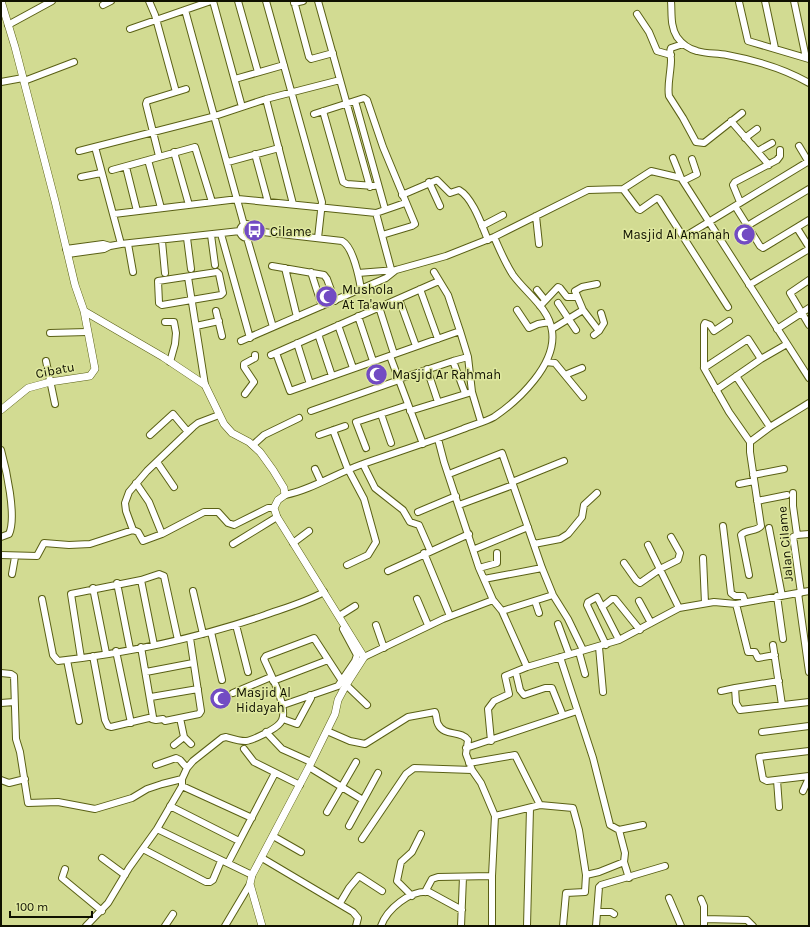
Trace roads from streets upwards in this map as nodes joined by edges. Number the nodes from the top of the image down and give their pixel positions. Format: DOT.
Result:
graph roads {
  1 [pos="1,1"];
  2 [pos="52,1"];
  3 [pos="111,1"];
  4 [pos="149,1"];
  5 [pos="212,1"];
  6 [pos="238,1"];
  7 [pos="266,1"];
  8 [pos="303,1"];
  9 [pos="318,1"];
  10 [pos="672,1"];
  11 [pos="765,1"];
  12 [pos="794,1"];
  13 [pos="294,2"];
  14 [pos="739,2"];
  15 [pos="103,5"];
  16 [pos="185,10"];
  17 [pos="637,14"];
  18 [pos="156,19"];
  19 [pos="8,25"];
  20 [pos="130,29"];
  21 [pos="683,44"];
  22 [pos="775,48"];
  23 [pos="333,53"];
  24 [pos="671,55"];
  25 [pos="808,58"];
  26 [pos="74,62"];
  27 [pos="284,65"];
  28 [pos="258,72"];
  29 [pos="235,79"];
  30 [pos="23,80"];
  31 [pos="340,80"];
  32 [pos="1,82"];
  33 [pos="809,83"];
  34 [pos="186,89"];
  35 [pos="176,92"];
  36 [pos="291,92"];
  37 [pos="266,99"];
  38 [pos="355,101"];
  39 [pos="347,105"];
  40 [pos="242,107"];
  41 [pos="357,110"];
  42 [pos="323,111"];
  43 [pos="742,113"];
  44 [pos="314,114"];
  45 [pos="215,116"];
  46 [pos="731,122"];
  47 [pos="757,129"];
  48 [pos="153,132"];
  49 [pos="745,138"];
  50 [pos="772,143"];
  51 [pos="799,146"];
  52 [pos="95,147"];
  53 [pos="280,148"];
  54 [pos="780,150"];
  55 [pos="79,151"];
  56 [pos="758,151"];
  57 [pos="174,152"];
  58 [pos="255,154"];
  59 [pos="159,156"];
  60 [pos="673,158"];
  61 [pos="692,159"];
  62 [pos="148,160"];
  63 [pos="809,161"];
  64 [pos="228,162"];
  65 [pos="768,164"];
  66 [pos="126,166"];
  67 [pos="112,170"];
  68 [pos="102,173"];
  69 [pos="81,177"];
  70 [pos="682,180"];
  71 [pos="429,182"];
  72 [pos="377,185"];
  73 [pos="370,187"];
  74 [pos="809,188"];
  75 [pos="623,189"];
  76 [pos="402,195"];
  77 [pos="238,199"];
  78 [pos="212,202"];
  79 [pos="268,202"];
  80 [pos="405,203"];
  81 [pos="293,204"];
  82 [pos="738,204"];
  83 [pos="189,205"];
  84 [pos="440,206"];
  85 [pos="322,207"];
  86 [pos="161,208"];
  87 [pos="137,210"];
  88 [pos="385,210"];
  89 [pos="376,213"];
  90 [pos="114,214"];
  91 [pos="503,215"];
  92 [pos="536,216"];
  93 [pos="809,220"];
  94 [pos="709,221"];
  95 [pos="244,224"];
  96 [pos="482,226"];
  97 [pos="747,226"];
  98 [pos="797,228"];
  99 [pos="240,231"];
  100 [pos="254,231"];
  101 [pos="221,234"];
  102 [pos="211,236"];
  103 [pos="382,236"];
  104 [pos="684,237"];
  105 [pos="187,238"];
  106 [pos="248,238"];
  107 [pos="318,238"];
  108 [pos="491,239"];
  109 [pos="162,241"];
  110 [pos="121,244"];
  111 [pos="128,244"];
  112 [pos="539,244"];
  113 [pos="809,248"];
  114 [pos="67,252"];
  115 [pos="215,265"];
  116 [pos="272,266"];
  117 [pos="286,268"];
  118 [pos="191,269"];
  119 [pos="394,270"];
  120 [pos="133,272"];
  121 [pos="311,272"];
  122 [pos="434,272"];
  123 [pos="165,273"];
  124 [pos="358,273"];
  125 [pos="188,277"];
  126 [pos="809,280"];
  127 [pos="439,281"];
  128 [pos="598,284"];
  129 [pos="749,285"];
  130 [pos="361,289"];
  131 [pos="420,289"];
  132 [pos="537,290"];
  133 [pos="576,297"];
  134 [pos="399,298"];
  135 [pos="191,300"];
  136 [pos="545,300"];
  137 [pos="335,301"];
  138 [pos="558,303"];
  139 [pos="322,306"];
  140 [pos="540,306"];
  141 [pos="379,307"];
  142 [pos="728,307"];
  143 [pos="809,308"];
  144 [pos="517,310"];
  145 [pos="583,310"];
  146 [pos="84,311"];
  147 [pos="216,311"];
  148 [pos="601,313"];
  149 [pos="801,313"];
  150 [pos="358,316"];
  151 [pos="297,317"];
  152 [pos="568,319"];
  153 [pos="219,321"];
  154 [pos="728,321"];
  155 [pos="165,322"];
  156 [pos="549,322"];
  157 [pos="338,325"];
  158 [pos="809,325"];
  159 [pos="196,326"];
  160 [pos="273,327"];
  161 [pos="777,328"];
  162 [pos="552,329"];
  163 [pos="576,330"];
  164 [pos="460,331"];
  165 [pos="714,331"];
  166 [pos="87,332"];
  167 [pos="50,333"];
  168 [pos="318,334"];
  169 [pos="222,336"];
  170 [pos="703,337"];
  171 [pos="250,338"];
  172 [pos="438,339"];
  173 [pos="241,341"];
  174 [pos="297,343"];
  175 [pos="787,344"];
  176 [pos="416,346"];
  177 [pos="255,355"];
  178 [pos="392,355"];
  179 [pos="468,358"];
  180 [pos="761,359"];
  181 [pos="373,361"];
  182 [pos="452,361"];
  183 [pos="46,362"];
  184 [pos="170,362"];
  185 [pos="546,362"];
  186 [pos="353,368"];
  187 [pos="582,368"];
  188 [pos="704,368"];
  189 [pos="427,369"];
  190 [pos="808,374"];
  191 [pos="565,375"];
  192 [pos="332,376"];
  193 [pos="736,376"];
  194 [pos="399,380"];
  195 [pos="50,382"];
  196 [pos="310,384"];
  197 [pos="205,385"];
  198 [pos="716,390"];
  199 [pos="472,392"];
  200 [pos="465,393"];
  201 [pos="245,394"];
  202 [pos="583,397"];
  203 [pos="438,402"];
  204 [pos="809,403"];
  205 [pos="55,404"];
  206 [pos="409,408"];
  207 [pos="1,410"];
  208 [pos="311,411"];
  209 [pos="381,414"];
  210 [pos="219,415"];
  211 [pos="299,418"];
  212 [pos="481,422"];
  213 [pos="345,426"];
  214 [pos="770,427"];
  215 [pos="333,430"];
  216 [pos="188,432"];
  217 [pos="150,435"];
  218 [pos="319,435"];
  219 [pos="438,439"];
  220 [pos="750,442"];
  221 [pos="391,443"];
  222 [pos="423,444"];
  223 [pos="253,445"];
  224 [pos="366,448"];
  225 [pos="1,450"];
  226 [pos="564,461"];
  227 [pos="158,462"];
  228 [pos="363,464"];
  229 [pos="784,468"];
  230 [pos="315,469"];
  231 [pos="348,470"];
  232 [pos="449,474"];
  233 [pos="754,478"];
  234 [pos="321,482"];
  235 [pos="136,483"];
  236 [pos="513,483"];
  237 [pos="739,484"];
  238 [pos="174,487"];
  239 [pos="597,493"];
  240 [pos="285,495"];
  241 [pos="456,496"];
  242 [pos="757,501"];
  243 [pos="459,505"];
  244 [pos="274,508"];
  245 [pos="418,512"];
  246 [pos="277,517"];
  247 [pos="723,526"];
  248 [pos="528,527"];
  249 [pos="769,528"];
  250 [pos="133,530"];
  251 [pos="309,531"];
  252 [pos="162,534"];
  253 [pos="469,534"];
  254 [pos="809,534"];
  255 [pos="797,535"];
  256 [pos="1,537"];
  257 [pos="671,537"];
  258 [pos="293,543"];
  259 [pos="233,544"];
  260 [pos="534,544"];
  261 [pos="648,545"];
  262 [pos="474,549"];
  263 [pos="427,552"];
  264 [pos="497,553"];
  265 [pos="1,555"];
  266 [pos="15,557"];
  267 [pos="703,558"];
  268 [pos="624,563"];
  269 [pos="347,565"];
  270 [pos="480,568"];
  271 [pos="542,568"];
  272 [pos="660,569"];
  273 [pos="388,570"];
  274 [pos="12,574"];
  275 [pos="748,575"];
  276 [pos="484,579"];
  277 [pos="141,580"];
  278 [pos="117,583"];
  279 [pos="93,588"];
  280 [pos="809,590"];
  281 [pos="193,591"];
  282 [pos="321,593"];
  283 [pos="799,593"];
  284 [pos="553,595"];
  285 [pos="779,596"];
  286 [pos="42,599"];
  287 [pos="417,599"];
  288 [pos="493,600"];
  289 [pos="639,600"];
  290 [pos="535,601"];
  291 [pos="745,602"];
  292 [pos="705,603"];
  293 [pos="736,604"];
  294 [pos="355,606"];
  295 [pos="602,607"];
  296 [pos="330,608"];
  297 [pos="679,608"];
  298 [pos="502,612"];
  299 [pos="538,613"];
  300 [pos="339,616"];
  301 [pos="450,616"];
  302 [pos="651,623"];
  303 [pos="558,624"];
  304 [pos="236,625"];
  305 [pos="376,625"];
  306 [pos="428,626"];
  307 [pos="640,630"];
  308 [pos="211,632"];
  309 [pos="203,634"];
  310 [pos="190,638"];
  311 [pos="783,639"];
  312 [pos="178,640"];
  313 [pos="619,640"];
  314 [pos="154,645"];
  315 [pos="606,645"];
  316 [pos="774,645"];
  317 [pos="141,647"];
  318 [pos="599,647"];
  319 [pos="384,648"];
  320 [pos="130,649"];
  321 [pos="116,651"];
  322 [pos="581,651"];
  323 [pos="106,654"];
  324 [pos="569,654"];
  325 [pos="775,655"];
  326 [pos="93,656"];
  327 [pos="364,657"];
  328 [pos="560,657"];
  329 [pos="81,658"];
  330 [pos="67,660"];
  331 [pos="328,660"];
  332 [pos="193,663"];
  333 [pos="527,667"];
  334 [pos="146,672"];
  335 [pos="248,672"];
  336 [pos="516,672"];
  337 [pos="809,672"];
  338 [pos="1,674"];
  339 [pos="585,674"];
  340 [pos="272,679"];
  341 [pos="222,680"];
  342 [pos="779,681"];
  343 [pos="344,683"];
  344 [pos="735,688"];
  345 [pos="198,689"];
  346 [pos="603,692"];
  347 [pos="721,692"];
  348 [pos="232,693"];
  349 [pos="310,695"];
  350 [pos="151,697"];
  351 [pos="14,702"];
  352 [pos="809,702"];
  353 [pos="1,703"];
  354 [pos="283,705"];
  355 [pos="367,705"];
  356 [pos="782,705"];
  357 [pos="576,711"];
  358 [pos="562,713"];
  359 [pos="152,718"];
  360 [pos="180,718"];
  361 [pos="283,719"];
  362 [pos="79,720"];
  363 [pos="131,723"];
  364 [pos="809,726"];
  365 [pos="327,730"];
  366 [pos="266,732"];
  367 [pos="762,732"];
  368 [pos="184,737"];
  369 [pos="491,741"];
  370 [pos="190,744"];
  371 [pos="174,745"];
  372 [pos="466,748"];
  373 [pos="244,749"];
  374 [pos="809,751"];
  375 [pos="356,762"];
  376 [pos="469,763"];
  377 [pos="156,765"];
  378 [pos="310,765"];
  379 [pos="187,768"];
  380 [pos="472,770"];
  381 [pos="275,773"];
  382 [pos="378,773"];
  383 [pos="809,777"];
  384 [pos="25,779"];
  385 [pos="1,780"];
  386 [pos="777,780"];
  387 [pos="182,782"];
  388 [pos="300,785"];
  389 [pos="341,788"];
  390 [pos="803,790"];
  391 [pos="363,800"];
  392 [pos="540,805"];
  393 [pos="170,806"];
  394 [pos="779,807"];
  395 [pos="530,808"];
  396 [pos="327,812"];
  397 [pos="495,816"];
  398 [pos="252,818"];
  399 [pos="643,825"];
  400 [pos="349,826"];
  401 [pos="157,829"];
  402 [pos="619,830"];
  403 [pos="421,834"];
  404 [pos="274,836"];
  405 [pos="362,840"];
  406 [pos="239,842"];
  407 [pos="143,849"];
  408 [pos="301,852"];
  409 [pos="102,858"];
  410 [pos="262,858"];
  411 [pos="221,861"];
  412 [pos="624,862"];
  413 [pos="228,863"];
  414 [pos="665,866"];
  415 [pos="65,869"];
  416 [pos="125,875"];
  417 [pos="252,875"];
  418 [pos="586,875"];
  419 [pos="492,876"];
  420 [pos="463,877"];
  421 [pos="629,878"];
  422 [pos="250,884"];
  423 [pos="382,891"];
  424 [pos="425,892"];
  425 [pos="412,896"];
  426 [pos="670,898"];
  427 [pos="700,900"];
  428 [pos="340,904"];
  429 [pos="462,910"];
  430 [pos="102,912"];
  431 [pos="597,912"];
  432 [pos="173,914"];
  433 [pos="614,914"];
  434 [pos="704,919"];
  435 [pos="732,919"];
  436 [pos="86,926"];
  437 [pos="165,926"];
  438 [pos="225,926"];
  439 [pos="262,926"];
  440 [pos="356,926"];
  441 [pos="380,926"];
  442 [pos="461,926"];
  443 [pos="492,926"];
  444 [pos="527,926"];
  445 [pos="563,926"];
  446 [pos="596,926"];
  447 [pos="681,926"];
  448 [pos="704,926"];
  449 [pos="732,926"];
  450 [pos="753,926"];
  1 -- 19 [label="street"];
  2 -- 19 [label="street"];
  3 -- 15 [label="street"];
  4 -- 18 [label="street"];
  5 -- 16 [label="street"];
  5 -- 29 [label="street"];
  6 -- 28 [label="street"];
  7 -- 27 [label="street"];
  8 -- 13 [label="street"];
  9 -- 23 [label="street"];
  10 -- 21 [label="street"];
  11 -- 22 [label="street"];
  12 -- 25 [label="street"];
  13 -- 23 [label="street"];
  14 -- 22 [label="street"];
  16 -- 18 [label="street"];
  16 -- 45 [label="street"];
  17 -- 24 [label="street"];
  18 -- 20 [label="street"];
  18 -- 35 [label="street"];
  19 -- 30 [label="street"];
  21 -- 24 [label="street"];
  21 -- 33 [label="street"];
  22 -- 25 [label="street"];
  23 -- 31 [label="street"];
  24 -- 46 [label="street"];
  26 -- 30 [label="street"];
  27 -- 28 [label="street"];
  27 -- 36 [label="street"];
  28 -- 29 [label="street"];
  29 -- 40 [label="street"];
  30 -- 32 [label="street"];
  30 -- 114 [label="street"];
  31 -- 36 [label="street"];
  31 -- 39 [label="street"];
  34 -- 35 [label="street"];
  35 -- 48 [label="street"];
  36 -- 37 [label="street"];
  36 -- 85 [label="street"];
  37 -- 40 [label="street"];
  37 -- 53 [label="street"];
  38 -- 39 [label="street"];
  38 -- 41 [label="street"];
  38 -- 76 [label="street"];
  39 -- 41 [label="street"];
  39 -- 42 [label="street"];
  39 -- 73 [label="street"];
  40 -- 45 [label="street"];
  41 -- 72 [label="street"];
  42 -- 44 [label="street"];
  42 -- 73 [label="street"];
  43 -- 46 [label="street"];
  45 -- 48 [label="street"];
  45 -- 64 [label="street"];
  46 -- 49 [label="street"];
  47 -- 49 [label="street"];
  48 -- 52 [label="street"];
  48 -- 59 [label="street"];
  49 -- 56 [label="street"];
  50 -- 56 [label="street"];
  51 -- 63 [label="street"];
  52 -- 55 [label="street"];
  52 -- 68 [label="street"];
  53 -- 58 [label="street"];
  53 -- 81 [label="street"];
  54 -- 65 [label="street"];
  56 -- 65 [label="street"];
  57 -- 59 [label="street"];
  57 -- 78 [label="street"];
  57 -- 83 [label="street"];
  58 -- 64 [label="street"];
  58 -- 79 [label="street"];
  59 -- 62 [label="street"];
  60 -- 70 [label="street"];
  61 -- 70 [label="street"];
  62 -- 66 [label="street"];
  62 -- 86 [label="street"];
  63 -- 82 [label="street"];
  64 -- 77 [label="street"];
  65 -- 82 [label="street"];
  66 -- 67 [label="street"];
  66 -- 87 [label="street"];
  68 -- 69 [label="street"];
  68 -- 90 [label="street"];
  70 -- 75 [label="street"];
  70 -- 94 [label="street"];
  71 -- 76 [label="street"];
  71 -- 84 [label="street"];
  71 -- 96 [label="street"];
  72 -- 73 [label="street"];
  72 -- 88 [label="street"];
  74 -- 97 [label="street"];
  75 -- 92 [label="street"];
  75 -- 104 [label="street"];
  76 -- 80 [label="street"];
  77 -- 78 [label="street"];
  77 -- 79 [label="street"];
  77 -- 95 [label="street"];
  78 -- 83 [label="street"];
  79 -- 81 [label="street"];
  80 -- 88 [label="street"];
  80 -- 103 [label="street"];
  81 -- 85 [label="street"];
  82 -- 94 [label="street"];
  82 -- 97 [label="street"];
  83 -- 86 [label="street"];
  85 -- 89 [label="street"];
  85 -- 107 [label="street"];
  86 -- 87 [label="street"];
  87 -- 90 [label="street"];
  88 -- 89 [label="street"];
  89 -- 103 [label="street"];
  90 -- 110 [label="street"];
  91 -- 96 [label="street"];
  92 -- 108 [label="street"];
  92 -- 112 [label="street"];
  93 -- 98 [label="street"];
  94 -- 104 [label="street"];
  94 -- 129 [label="street"];
  95 -- 99 [label="street"];
  95 -- 100 [label="street"];
  96 -- 108 [label="street"];
  97 -- 98 [label="street"];
  98 -- 113 [label="street"];
  99 -- 101 [label="street"];
  99 -- 106 [label="street"];
  100 -- 106 [label="street"];
  100 -- 107 [label="street"];
  101 -- 102 [label="street"];
  101 -- 171 [label="street"];
  102 -- 105 [label="street"];
  102 -- 115 [label="street"];
  103 -- 119 [label="street"];
  104 -- 142 [label="street"];
  105 -- 109 [label="street"];
  105 -- 118 [label="street"];
  106 -- 160 [label="street"];
  107 -- 124 [label="street"];
  108 -- 119 [label="street"];
  108 -- 140 [label="street"];
  109 -- 111 [label="street"];
  109 -- 123 [label="street"];
  110 -- 111 [label="street"];
  110 -- 114 [label="street"];
  111 -- 120 [label="street"];
  113 -- 129 [label="street"];
  114 -- 146 [label="street"];
  116 -- 117 [label="street"];
  117 -- 121 [label="street"];
  117 -- 151 [label="street"];
  119 -- 124 [label="street"];
  119 -- 130 [label="street"];
  121 -- 137 [label="street"];
  121 -- 139 [label="street"];
  122 -- 127 [label="street"];
  124 -- 130 [label="street"];
  125 -- 135 [label="street"];
  125 -- 135 [label="street"];
  125 -- 135 [label="street"];
  126 -- 149 [label="street"];
  127 -- 131 [label="street"];
  127 -- 164 [label="street"];
  128 -- 133 [label="street"];
  129 -- 161 [label="street"];
  130 -- 137 [label="street"];
  131 -- 134 [label="street"];
  131 -- 172 [label="street"];
  132 -- 136 [label="street"];
  133 -- 136 [label="street"];
  133 -- 145 [label="street"];
  134 -- 141 [label="street"];
  134 -- 176 [label="street"];
  135 -- 159 [label="street"];
  136 -- 140 [label="street"];
  137 -- 139 [label="street"];
  138 -- 152 [label="street"];
  139 -- 151 [label="street"];
  140 -- 156 [label="street"];
  141 -- 150 [label="street"];
  141 -- 178 [label="street"];
  143 -- 149 [label="street"];
  144 -- 156 [label="street"];
  145 -- 148 [label="street"];
  145 -- 152 [label="street"];
  146 -- 166 [label="street"];
  146 -- 184 [label="street"];
  147 -- 153 [label="street"];
  149 -- 158 [label="street"];
  149 -- 161 [label="street"];
  150 -- 157 [label="street"];
  150 -- 181 [label="street"];
  151 -- 160 [label="street"];
  152 -- 162 [label="street"];
  152 -- 163 [label="street"];
  153 -- 159 [label="street"];
  153 -- 169 [label="street"];
  154 -- 165 [label="street"];
  155 -- 184 [label="street"];
  156 -- 162 [label="street"];
  157 -- 168 [label="street"];
  157 -- 186 [label="street"];
  159 -- 197 [label="street"];
  160 -- 171 [label="street"];
  161 -- 175 [label="street"];
  162 -- 185 [label="street"];
  164 -- 172 [label="street"];
  164 -- 179 [label="street"];
  165 -- 170 [label="street"];
  165 -- 170 [label="street"];
  166 -- 167 [label="street"];
  166 -- 195 [label="street, Cibatu"];
  168 -- 174 [label="street"];
  168 -- 192 [label="street"];
  170 -- 188 [label="street"];
  171 -- 173 [label="street"];
  172 -- 176 [label="street"];
  174 -- 196 [label="street"];
  174 -- 196 [label="street"];
  175 -- 180 [label="street"];
  175 -- 190 [label="street"];
  176 -- 178 [label="street"];
  177 -- 201 [label="street"];
  178 -- 181 [label="street"];
  178 -- 194 [label="street"];
  179 -- 182 [label="street"];
  179 -- 199 [label="street"];
  180 -- 188 [label="street"];
  180 -- 193 [label="street"];
  181 -- 186 [label="street"];
  182 -- 189 [label="street"];
  182 -- 200 [label="street"];
  183 -- 195 [label="street"];
  184 -- 197 [label="street"];
  185 -- 191 [label="street"];
  185 -- 212 [label="street"];
  186 -- 192 [label="street"];
  187 -- 191 [label="street"];
  188 -- 198 [label="street"];
  189 -- 194 [label="street"];
  189 -- 203 [label="street"];
  191 -- 202 [label="street"];
  192 -- 196 [label="street"];
  193 -- 198 [label="street"];
  193 -- 214 [label="street"];
  194 -- 206 [label="street"];
  194 -- 208 [label="street"];
  195 -- 205 [label="street"];
  195 -- 207 [label="street, Cibatu"];
  197 -- 210 [label="street"];
  198 -- 220 [label="street"];
  199 -- 200 [label="street"];
  199 -- 212 [label="street"];
  200 -- 203 [label="street"];
  203 -- 206 [label="street"];
  204 -- 214 [label="street"];
  206 -- 209 [label="street"];
  206 -- 222 [label="street"];
  209 -- 221 [label="street"];
  209 -- 224 [label="street"];
  210 -- 216 [label="street"];
  210 -- 223 [label="street"];
  211 -- 223 [label="street"];
  212 -- 219 [label="street"];
  213 -- 215 [label="street"];
  214 -- 220 [label="street"];
  215 -- 218 [label="street"];
  215 -- 231 [label="street"];
  216 -- 217 [label="street"];
  216 -- 227 [label="street"];
  219 -- 222 [label="street"];
  219 -- 232 [label="street"];
  220 -- 233 [label="street"];
  222 -- 228 [label="street"];
  223 -- 240 [label="street"];
  225 -- 256 [label="street"];
  226 -- 236 [label="street"];
  227 -- 235 [label="street"];
  227 -- 238 [label="street"];
  228 -- 231 [label="street"];
  228 -- 263 [label="street"];
  229 -- 233 [label="street"];
  230 -- 234 [label="street"];
  231 -- 234 [label="street"];
  231 -- 269 [label="street"];
  232 -- 236 [label="street"];
  232 -- 241 [label="street"];
  233 -- 237 [label="street"];
  233 -- 242 [label="street"];
  234 -- 240 [label="street"];
  235 -- 250 [label="street"];
  235 -- 252 [label="street"];
  236 -- 243 [label="street"];
  236 -- 248 [label="street"];
  239 -- 260 [label="street"];
  240 -- 244 [label="street"];
  241 -- 243 [label="street"];
  241 -- 245 [label="street"];
  242 -- 255 [label="street, Jalan Cilame"];
  242 -- 275 [label="street"];
  243 -- 253 [label="street"];
  244 -- 246 [label="street"];
  244 -- 252 [label="street"];
  246 -- 258 [label="street"];
  246 -- 259 [label="street"];
  247 -- 291 [label="street"];
  248 -- 260 [label="street"];
  248 -- 262 [label="street"];
  249 -- 285 [label="street, Jalan Cilame"];
  250 -- 252 [label="street"];
  250 -- 266 [label="street"];
  251 -- 258 [label="street"];
  253 -- 262 [label="street"];
  253 -- 263 [label="street"];
  254 -- 255 [label="street"];
  255 -- 283 [label="street, Jalan Cilame"];
  257 -- 272 [label="street"];
  258 -- 282 [label="street"];
  260 -- 271 [label="street"];
  261 -- 272 [label="street"];
  262 -- 270 [label="street"];
  263 -- 273 [label="street"];
  263 -- 301 [label="street"];
  264 -- 270 [label="street"];
  265 -- 266 [label="street"];
  266 -- 274 [label="street"];
  267 -- 292 [label="street"];
  268 -- 272 [label="street"];
  270 -- 276 [label="street"];
  271 -- 276 [label="street"];
  271 -- 284 [label="street"];
  272 -- 297 [label="street"];
  276 -- 288 [label="street"];
  277 -- 278 [label="street"];
  277 -- 312 [label="street"];
  277 -- 314 [label="street"];
  278 -- 279 [label="street"];
  278 -- 320 [label="street"];
  279 -- 323 [label="street"];
  279 -- 329 [label="street"];
  280 -- 283 [label="street"];
  281 -- 309 [label="street"];
  282 -- 300 [label="street"];
  282 -- 304 [label="street"];
  283 -- 285 [label="street"];
  283 -- 337 [label="street"];
  284 -- 290 [label="street"];
  284 -- 322 [label="street"];
  285 -- 291 [label="street"];
  285 -- 311 [label="street, Jalan Cilame"];
  286 -- 330 [label="street"];
  287 -- 306 [label="street"];
  288 -- 298 [label="street"];
  288 -- 301 [label="street"];
  289 -- 302 [label="street"];
  290 -- 298 [label="street"];
  290 -- 299 [label="street"];
  291 -- 293 [label="street"];
  292 -- 293 [label="street"];
  292 -- 297 [label="street"];
  293 -- 325 [label="street"];
  294 -- 300 [label="street"];
  295 -- 307 [label="street"];
  295 -- 313 [label="street"];
  295 -- 315 [label="street"];
  296 -- 343 [label="street"];
  297 -- 302 [label="street"];
  298 -- 333 [label="street"];
  300 -- 327 [label="street"];
  301 -- 306 [label="street"];
  302 -- 307 [label="street"];
  303 -- 324 [label="street"];
  304 -- 308 [label="street"];
  304 -- 335 [label="street"];
  305 -- 319 [label="street"];
  306 -- 319 [label="street"];
  307 -- 313 [label="street"];
  308 -- 309 [label="street"];
  308 -- 341 [label="street"];
  309 -- 310 [label="street"];
  310 -- 312 [label="street"];
  310 -- 332 [label="street"];
  312 -- 314 [label="street"];
  313 -- 315 [label="street"];
  314 -- 317 [label="street"];
  315 -- 318 [label="street"];
  316 -- 325 [label="street"];
  317 -- 320 [label="street"];
  317 -- 334 [label="street"];
  318 -- 322 [label="street"];
  318 -- 346 [label="street"];
  319 -- 327 [label="street"];
  320 -- 321 [label="street"];
  321 -- 323 [label="street"];
  321 -- 363 [label="street"];
  322 -- 324 [label="street"];
  322 -- 339 [label="street"];
  323 -- 326 [label="street"];
  324 -- 328 [label="street"];
  325 -- 342 [label="street"];
  326 -- 329 [label="street"];
  326 -- 363 [label="street"];
  327 -- 343 [label="street"];
  328 -- 333 [label="street"];
  328 -- 357 [label="street"];
  329 -- 330 [label="street"];
  330 -- 362 [label="street"];
  331 -- 340 [label="street"];
  331 -- 340 [label="street"];
  331 -- 343 [label="street"];
  332 -- 334 [label="street"];
  332 -- 345 [label="street"];
  333 -- 336 [label="street"];
  334 -- 350 [label="street"];
  336 -- 358 [label="street"];
  336 -- 369 [label="street"];
  338 -- 351 [label="street"];
  340 -- 348 [label="street"];
  340 -- 354 [label="street"];
  342 -- 344 [label="street"];
  342 -- 356 [label="street"];
  343 -- 349 [label="street"];
  343 -- 355 [label="street"];
  343 -- 365 [label="street"];
  344 -- 347 [label="street"];
  344 -- 356 [label="street"];
  345 -- 350 [label="street"];
  345 -- 360 [label="street"];
  349 -- 354 [label="street"];
  349 -- 361 [label="street"];
  350 -- 359 [label="street"];
  351 -- 353 [label="street"];
  351 -- 384 [label="street"];
  352 -- 356 [label="street"];
  354 -- 361 [label="street"];
  357 -- 369 [label="street"];
  357 -- 402 [label="street"];
  359 -- 360 [label="street"];
  359 -- 363 [label="street"];
  360 -- 368 [label="street"];
  361 -- 366 [label="street"];
  364 -- 367 [label="street"];
  365 -- 372 [label="street"];
  365 -- 378 [label="street"];
  366 -- 378 [label="street"];
  366 -- 379 [label="street"];
  368 -- 370 [label="street"];
  368 -- 371 [label="street"];
  369 -- 372 [label="street"];
  372 -- 376 [label="street"];
  373 -- 381 [label="street"];
  374 -- 386 [label="street"];
  375 -- 389 [label="street"];
  376 -- 380 [label="street"];
  376 -- 392 [label="street"];
  377 -- 379 [label="street"];
  378 -- 388 [label="street"];
  378 -- 389 [label="street"];
  379 -- 387 [label="street"];
  380 -- 397 [label="street"];
  380 -- 405 [label="street"];
  381 -- 388 [label="street"];
  381 -- 398 [label="street"];
  382 -- 391 [label="street"];
  383 -- 386 [label="street"];
  383 -- 390 [label="street"];
  384 -- 385 [label="street"];
  384 -- 387 [label="street"];
  386 -- 394 [label="street"];
  387 -- 393 [label="street"];
  387 -- 398 [label="street"];
  388 -- 404 [label="street"];
  389 -- 391 [label="street"];
  389 -- 396 [label="street"];
  391 -- 400 [label="street"];
  392 -- 395 [label="street"];
  392 -- 418 [label="street"];
  393 -- 401 [label="street"];
  393 -- 406 [label="street"];
  395 -- 397 [label="street"];
  395 -- 444 [label="street"];
  397 -- 419 [label="street"];
  398 -- 406 [label="street"];
  399 -- 402 [label="street"];
  401 -- 407 [label="street"];
  401 -- 411 [label="street"];
  402 -- 412 [label="street"];
  403 -- 425 [label="street"];
  404 -- 408 [label="street"];
  404 -- 410 [label="street"];
  406 -- 413 [label="street"];
  407 -- 411 [label="street"];
  407 -- 416 [label="street"];
  409 -- 416 [label="street"];
  410 -- 417 [label="street"];
  410 -- 428 [label="street"];
  411 -- 413 [label="street"];
  412 -- 418 [label="street"];
  412 -- 421 [label="street"];
  413 -- 417 [label="street"];
  414 -- 421 [label="street"];
  415 -- 430 [label="street"];
  416 -- 430 [label="street"];
  417 -- 422 [label="street"];
  418 -- 445 [label="street"];
  419 -- 420 [label="street"];
  419 -- 443 [label="street"];
  420 -- 424 [label="street"];
  420 -- 429 [label="street"];
  421 -- 431 [label="street"];
  422 -- 438 [label="street"];
  422 -- 439 [label="street"];
  423 -- 428 [label="street"];
  424 -- 425 [label="street"];
  424 -- 429 [label="street"];
  425 -- 441 [label="street"];
  426 -- 447 [label="street"];
  427 -- 434 [label="street"];
  428 -- 440 [label="street"];
  429 -- 442 [label="street"];
  430 -- 436 [label="street"];
  431 -- 433 [label="street"];
  431 -- 446 [label="street"];
  432 -- 437 [label="street"];
  434 -- 435 [label="street"];
  434 -- 448 [label="street"];
  435 -- 449 [label="street"];
  435 -- 450 [label="street"];
}
